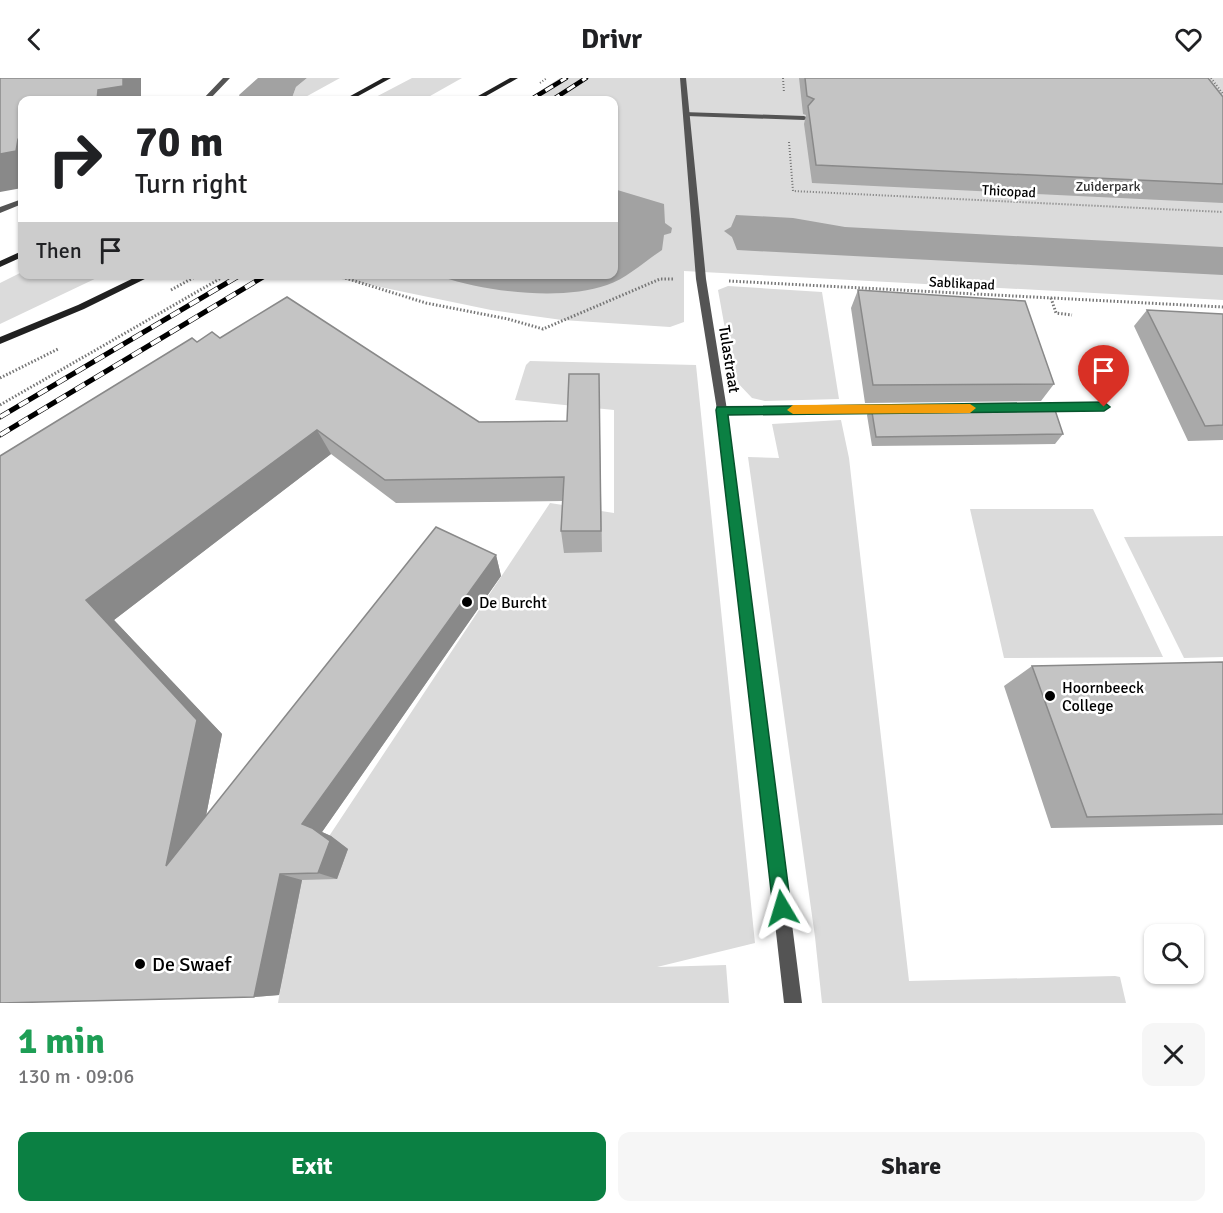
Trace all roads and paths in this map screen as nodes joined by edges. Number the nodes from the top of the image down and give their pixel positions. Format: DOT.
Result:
graph roads {
  1 [pos="226,78"];
  2 [pos="388,78"];
  3 [pos="515,78"];
  4 [pos="683,78"];
  5 [pos="1211,78"];
  6 [pos="1223,94"];
  7 [pos="209,96"];
  8 [pos="354,96"];
  9 [pos="483,96"];
  10 [pos="686,114"];
  11 [pos="804,118"];
  12 [pos="793,191"];
  13 [pos="18,203"];
  14 [pos="0,210"];
  15 [pos="1223,212"];
  16 [pos="18,256"];
  17 [pos="0,264"];
  18 [pos="140,279"];
  19 [pos="219,279"];
  20 [pos="348,279"];
  21 [pos="700,279"];
  22 [pos="1051,298"];
  23 [pos="1223,307"];
  24 [pos="1072,315"];
  25 [pos="0,341"];
  26 [pos="0,405"];
  27 [pos="1104,407"];
  28 [pos="1032,408"];
  29 [pos="901,409"];
  30 [pos="722,410"];
  31 [pos="793,1003"];
  1 -- 7 [label="street"];
  2 -- 8 [label="main road"];
  3 -- 9 [label="main road"];
  4 -- 10 [label="street, Tulastraat"];
  5 -- 6 [label="path"];
  10 -- 11 [label="street"];
  10 -- 21 [label="street, Tulastraat"];
  12 -- 15 [label="path, Thicopad"];
  13 -- 14 [label="street"];
  16 -- 17 [label="main road"];
  18 -- 25 [label="main road"];
  19 -- 26 [label="path"];
  20 -- 21 [label="path, Sablikapad"];
  21 -- 22 [label="path, Sablikapad"];
  21 -- 30 [label="street, Tulastraat"];
  22 -- 23 [label="path, Sablikapad"];
  22 -- 24 [label="path"];
  27 -- 28 [label="street"];
  29 -- 30 [label="street"];
  30 -- 31 [label="street, Tulastraat"];
}
